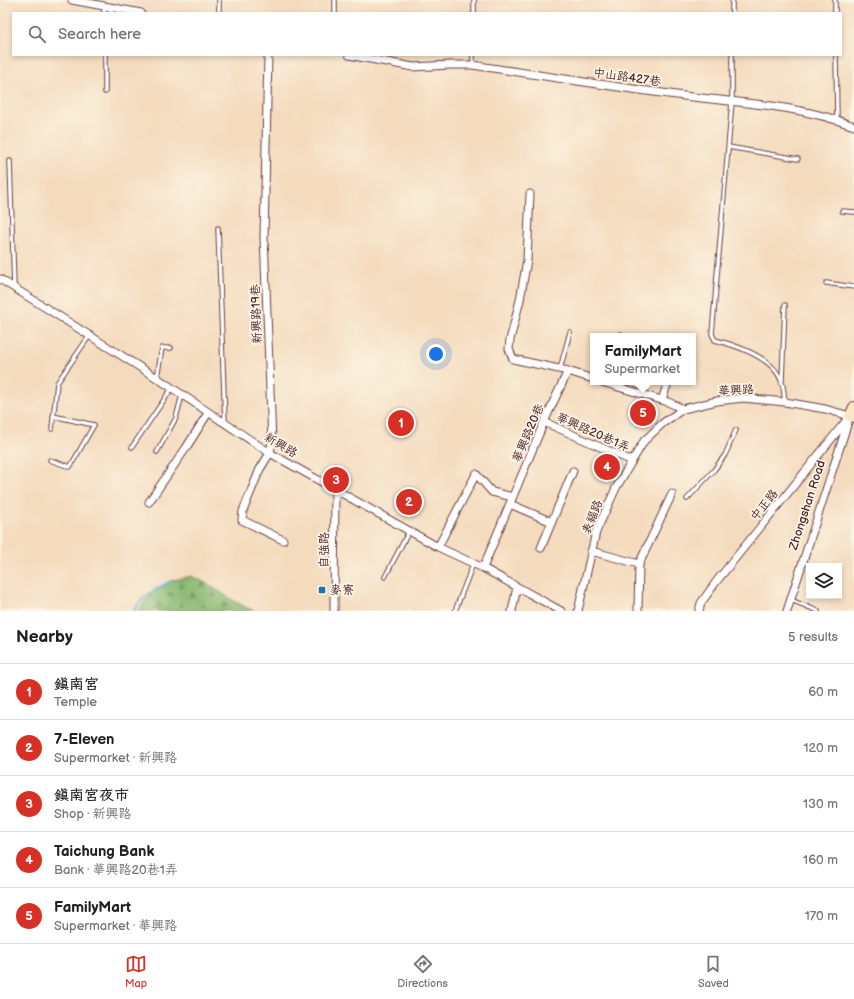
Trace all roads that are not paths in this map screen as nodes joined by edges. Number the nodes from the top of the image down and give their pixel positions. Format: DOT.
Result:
graph roads {
  1 [pos="72,0"];
  2 [pos="219,0"];
  3 [pos="335,0"];
  4 [pos="474,0"];
  5 [pos="732,0"];
  6 [pos="835,0"];
  7 [pos="104,10"];
  8 [pos="129,12"];
  9 [pos="219,12"];
  10 [pos="335,12"];
  11 [pos="474,12"];
  12 [pos="732,12"];
  13 [pos="835,12"];
  14 [pos="105,56"];
  15 [pos="268,56"];
  16 [pos="354,56"];
  17 [pos="474,56"];
  18 [pos="732,56"];
  19 [pos="836,56"];
  20 [pos="473,65"];
  21 [pos="105,92"];
  22 [pos="732,102"];
  23 [pos="837,119"];
  24 [pos="854,126"];
  25 [pos="728,147"];
  26 [pos="798,158"];
  27 [pos="10,161"];
  28 [pos="530,194"];
  29 [pos="842,210"];
  30 [pos="854,212"];
  31 [pos="218,228"];
  32 [pos="0,279"];
  33 [pos="826,283"];
  34 [pos="854,287"];
  35 [pos="14,288"];
  36 [pos="785,305"];
  37 [pos="570,332"];
  38 [pos="90,335"];
  39 [pos="172,348"];
  40 [pos="560,369"];
  41 [pos="568,371"];
  42 [pos="157,378"];
  43 [pos="590,378"];
  44 [pos="782,382"];
  45 [pos="613,385"];
  46 [pos="667,385"];
  47 [pos="172,388"];
  48 [pos="182,395"];
  49 [pos="662,400"];
  50 [pos="785,402"];
  51 [pos="683,409"];
  52 [pos="208,412"];
  53 [pos="853,414"];
  54 [pos="53,416"];
  55 [pos="544,422"];
  56 [pos="226,423"];
  57 [pos="52,428"];
  58 [pos="736,430"];
  59 [pos="132,447"];
  60 [pos="157,452"];
  61 [pos="270,453"];
  62 [pos="50,460"];
  63 [pos="632,462"];
  64 [pos="573,471"];
  65 [pos="335,489"];
  66 [pos="672,494"];
  67 [pos="687,499"];
  68 [pos="512,500"];
  69 [pos="149,502"];
  70 [pos="552,522"];
  71 [pos="409,530"];
  72 [pos="283,540"];
  73 [pos="438,546"];
  74 [pos="540,548"];
  75 [pos="591,551"];
  76 [pos="473,564"];
  77 [pos="639,564"];
  78 [pos="483,568"];
  79 [pos="385,577"];
  80 [pos="517,587"];
  81 [pos="790,600"];
  82 [pos="334,611"];
  83 [pos="456,611"];
  84 [pos="512,611"];
  85 [pos="561,611"];
  86 [pos="578,611"];
  87 [pos="638,611"];
  88 [pos="699,611"];
  89 [pos="787,611"];
  90 [pos="818,611"];
  1 -- 7 [label="street"];
  2 -- 9 [label="lane"];
  3 -- 10 [label="lane"];
  4 -- 11 [label="lane"];
  5 -- 12 [label="lane"];
  6 -- 13 [label="lane"];
  7 -- 8 [label="street"];
  14 -- 21 [label="lane"];
  15 -- 61 [label="street, 新興路19巷"];
  16 -- 20 [label="street, 中山路427巷"];
  17 -- 20 [label="lane"];
  18 -- 22 [label="lane"];
  19 -- 23 [label="lane"];
  20 -- 22 [label="street, 中山路427巷"];
  22 -- 23 [label="street, 中山路427巷"];
  22 -- 25 [label="lane"];
  23 -- 24 [label="street, 中山路427巷"];
  25 -- 26 [label="lane"];
  25 -- 44 [label="lane"];
  27 -- 35 [label="lane"];
  28 -- 40 [label="street"];
  29 -- 30 [label="lane"];
  31 -- 56 [label="lane"];
  32 -- 35 [label="street, 新興路"];
  33 -- 34 [label="lane"];
  35 -- 38 [label="street, 新興路"];
  36 -- 44 [label="lane"];
  37 -- 40 [label="lane"];
  38 -- 42 [label="street, 新興路"];
  38 -- 54 [label="lane"];
  39 -- 42 [label="lane"];
  40 -- 41 [label="street"];
  41 -- 43 [label="street"];
  41 -- 55 [label="street, 華興路20巷"];
  42 -- 47 [label="street, 新興路"];
  44 -- 50 [label="lane"];
  45 -- 49 [label="street"];
  46 -- 49 [label="street"];
  47 -- 48 [label="street, 新興路"];
  47 -- 59 [label="lane"];
  48 -- 52 [label="street, 新興路"];
  48 -- 60 [label="lane"];
  49 -- 51 [label="street"];
  50 -- 51 [label="street, 華興路"];
  50 -- 53 [label="street, 華興路"];
  51 -- 63 [label="street, 表福路"];
  52 -- 56 [label="street, 新興路"];
  52 -- 69 [label="street"];
  53 -- 81 [label="street, Zhongshan Road"];
  53 -- 88 [label="street, 中正路"];
  54 -- 57 [label="lane"];
  54 -- 62 [label="lane"];
  55 -- 63 [label="street, 華興路20巷1弄"];
  55 -- 68 [label="street, 華興路20巷"];
  56 -- 61 [label="street, 新興路"];
  58 -- 67 [label="lane"];
  61 -- 65 [label="street, 新興路"];
  61 -- 72 [label="street, 新興路19巷"];
  63 -- 75 [label="street, 表福路"];
  64 -- 70 [label="street"];
  65 -- 71 [label="street, 新興路"];
  65 -- 82 [label="street, 自強路"];
  66 -- 77 [label="street"];
  68 -- 70 [label="street"];
  68 -- 73 [label="street"];
  68 -- 78 [label="street, 華興路20巷"];
  70 -- 74 [label="street"];
  71 -- 73 [label="street, 新興路"];
  71 -- 79 [label="lane"];
  73 -- 76 [label="street, 新興路"];
  75 -- 77 [label="street"];
  75 -- 86 [label="street, 表福路"];
  76 -- 78 [label="street, 新興路"];
  76 -- 83 [label="lane"];
  77 -- 87 [label="street"];
  78 -- 80 [label="street, 新興路"];
  80 -- 84 [label="street"];
  80 -- 85 [label="street, 新興路"];
  81 -- 89 [label="street, Zhongshan Road"];
  81 -- 90 [label="lane"];
}
